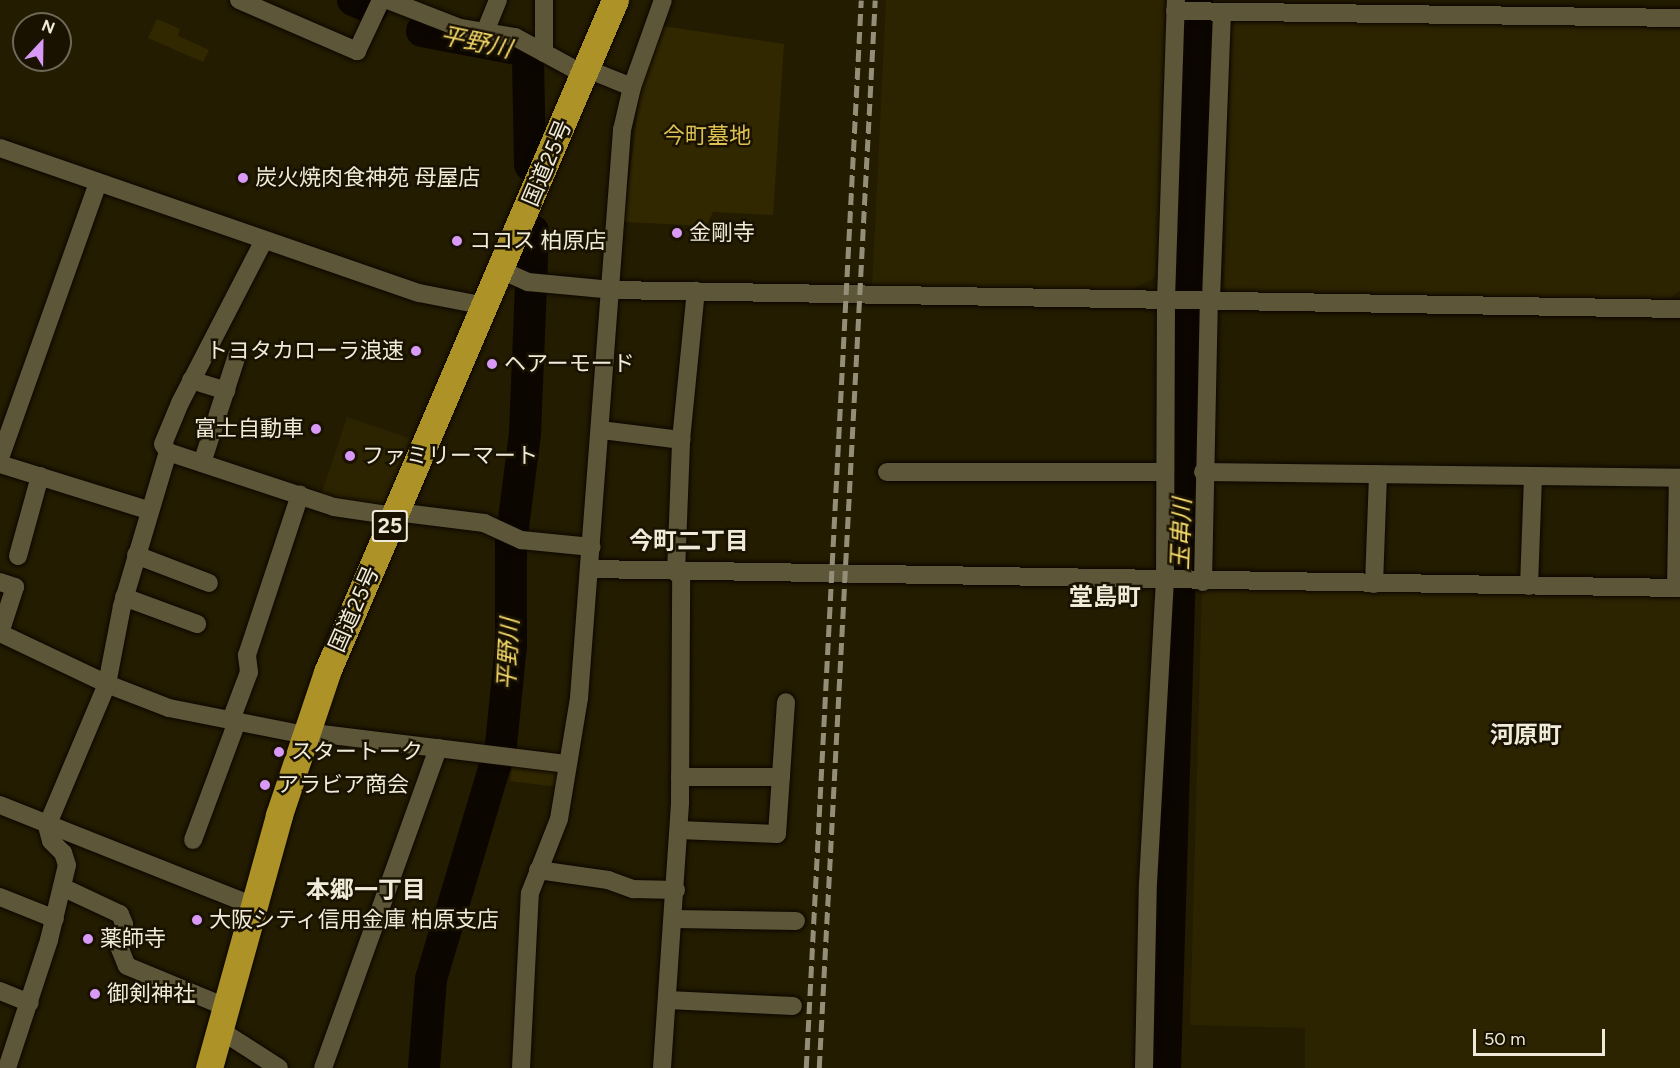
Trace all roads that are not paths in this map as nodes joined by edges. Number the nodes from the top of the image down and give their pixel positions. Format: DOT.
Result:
graph roads {
  1 [pos="239,0"];
  2 [pos="381,0"];
  3 [pos="388,0"];
  4 [pos="498,0"];
  5 [pos="544,0"];
  6 [pos="615,0"];
  7 [pos="663,0"];
  8 [pos="423,8"];
  9 [pos="1179,8"];
  10 [pos="1218,12"];
  11 [pos="1680,18"];
  12 [pos="485,32"];
  13 [pos="544,53"];
  14 [pos="586,72"];
  15 [pos="632,87"];
  16 [pos="0,148"];
  17 [pos="98,183"];
  18 [pos="264,240"];
  19 [pos="501,270"];
  20 [pos="612,290"];
  21 [pos="696,291"];
  22 [pos="1173,299"];
  23 [pos="1208,300"];
  24 [pos="486,306"];
  25 [pos="1680,309"];
  26 [pos="238,352"];
  27 [pos="191,380"];
  28 [pos="225,391"];
  29 [pos="601,430"];
  30 [pos="681,440"];
  31 [pos="168,452"];
  32 [pos="0,458"];
  33 [pos="202,463"];
  34 [pos="0,464"];
  35 [pos="887,472"];
  36 [pos="1164,472"];
  37 [pos="1203,472"];
  38 [pos="1378,474"];
  39 [pos="40,476"];
  40 [pos="1533,476"];
  41 [pos="1679,478"];
  42 [pos="300,495"];
  43 [pos="148,510"];
  44 [pos="396,514"];
  45 [pos="592,547"];
  46 [pos="18,555"];
  47 [pos="136,555"];
  48 [pos="590,569"];
  49 [pos="679,573"];
  50 [pos="1183,581"];
  51 [pos="0,582"];
  52 [pos="209,583"];
  53 [pos="1374,584"];
  54 [pos="1529,586"];
  55 [pos="1678,588"];
  56 [pos="124,597"];
  57 [pos="197,624"];
  58 [pos="107,684"];
  59 [pos="786,702"];
  60 [pos="234,721"];
  61 [pos="306,734"];
  62 [pos="438,748"];
  63 [pos="567,764"];
  64 [pos="680,777"];
  65 [pos="781,777"];
  66 [pos="0,805"];
  67 [pos="47,826"];
  68 [pos="679,830"];
  69 [pos="193,840"];
  70 [pos="538,870"];
  71 [pos="62,887"];
  72 [pos="676,890"];
  73 [pos="0,897"];
  74 [pos="254,906"];
  75 [pos="55,919"];
  76 [pos="675,920"];
  77 [pos="796,921"];
  78 [pos="0,991"];
  79 [pos="668,1000"];
  80 [pos="30,1003"];
  81 [pos="793,1006"];
  82 [pos="223,1018"];
  83 [pos="7,1068"];
  84 [pos="209,1068"];
  85 [pos="279,1068"];
  86 [pos="323,1068"];
  87 [pos="521,1068"];
  88 [pos="662,1068"];
  89 [pos="1144,1068"];
  1 -- 2 [label="street"];
  3 -- 8 [label="street"];
  4 -- 12 [label="street"];
  5 -- 13 [label="street"];
  6 -- 14 [label="highway, 国道25号 / 25"];
  7 -- 15 [label="street"];
  8 -- 12 [label="street"];
  9 -- 10 [label="street"];
  9 -- 22 [label="street"];
  10 -- 11 [label="street"];
  10 -- 23 [label="street"];
  12 -- 13 [label="street"];
  13 -- 14 [label="street"];
  14 -- 15 [label="street"];
  14 -- 19 [label="highway, 国道25号 / 25"];
  15 -- 20 [label="street"];
  16 -- 17 [label="street"];
  17 -- 18 [label="street"];
  17 -- 32 [label="street"];
  18 -- 24 [label="street"];
  18 -- 27 [label="street"];
  19 -- 20 [label="street"];
  19 -- 24 [label="highway, 国道25号 / 25"];
  20 -- 21 [label="street"];
  20 -- 29 [label="street"];
  21 -- 22 [label="street"];
  21 -- 30 [label="street"];
  22 -- 23 [label="street"];
  22 -- 36 [label="street"];
  23 -- 25 [label="street"];
  23 -- 37 [label="street"];
  24 -- 44 [label="highway, 国道25号 / 25"];
  26 -- 28 [label="street"];
  27 -- 28 [label="street"];
  27 -- 31 [label="street"];
  28 -- 33 [label="street"];
  29 -- 30 [label="street"];
  29 -- 45 [label="street"];
  30 -- 49 [label="street"];
  31 -- 33 [label="street"];
  31 -- 43 [label="street"];
  33 -- 42 [label="street"];
  34 -- 39 [label="street"];
  35 -- 36 [label="street"];
  36 -- 50 [label="street"];
  37 -- 38 [label="street"];
  37 -- 50 [label="street"];
  38 -- 40 [label="street"];
  38 -- 53 [label="street"];
  39 -- 43 [label="street"];
  39 -- 46 [label="street"];
  40 -- 41 [label="street"];
  40 -- 54 [label="street"];
  41 -- 55 [label="street"];
  42 -- 44 [label="street"];
  42 -- 60 [label="street"];
  43 -- 47 [label="street"];
  44 -- 45 [label="street"];
  44 -- 61 [label="highway, 国道25号 / 25"];
  45 -- 48 [label="street"];
  47 -- 52 [label="street"];
  47 -- 56 [label="street"];
  48 -- 49 [label="street"];
  48 -- 63 [label="street"];
  49 -- 50 [label="street"];
  49 -- 64 [label="street"];
  50 -- 53 [label="street"];
  50 -- 89 [label="street"];
  51 -- 58 [label="street"];
  53 -- 54 [label="street"];
  54 -- 55 [label="street"];
  56 -- 57 [label="street"];
  56 -- 58 [label="street"];
  58 -- 60 [label="street"];
  58 -- 67 [label="street"];
  59 -- 65 [label="street"];
  60 -- 61 [label="street"];
  60 -- 69 [label="street"];
  61 -- 62 [label="street"];
  61 -- 74 [label="highway, 国道25号 / 25"];
  62 -- 63 [label="street"];
  62 -- 86 [label="street"];
  63 -- 70 [label="street"];
  64 -- 65 [label="street"];
  64 -- 68 [label="street"];
  65 -- 68 [label="street"];
  66 -- 67 [label="street"];
  67 -- 71 [label="street"];
  67 -- 74 [label="street"];
  68 -- 72 [label="street"];
  70 -- 72 [label="street"];
  70 -- 87 [label="street"];
  71 -- 75 [label="street"];
  71 -- 82 [label="street"];
  72 -- 76 [label="street"];
  73 -- 75 [label="street"];
  74 -- 82 [label="highway, 国道25号 / 25"];
  75 -- 80 [label="street"];
  76 -- 77 [label="street"];
  76 -- 79 [label="street"];
  78 -- 80 [label="street"];
  79 -- 81 [label="street"];
  79 -- 88 [label="street"];
  80 -- 83 [label="street"];
  82 -- 84 [label="highway, 国道25号 / 25"];
  82 -- 85 [label="street"];
}
